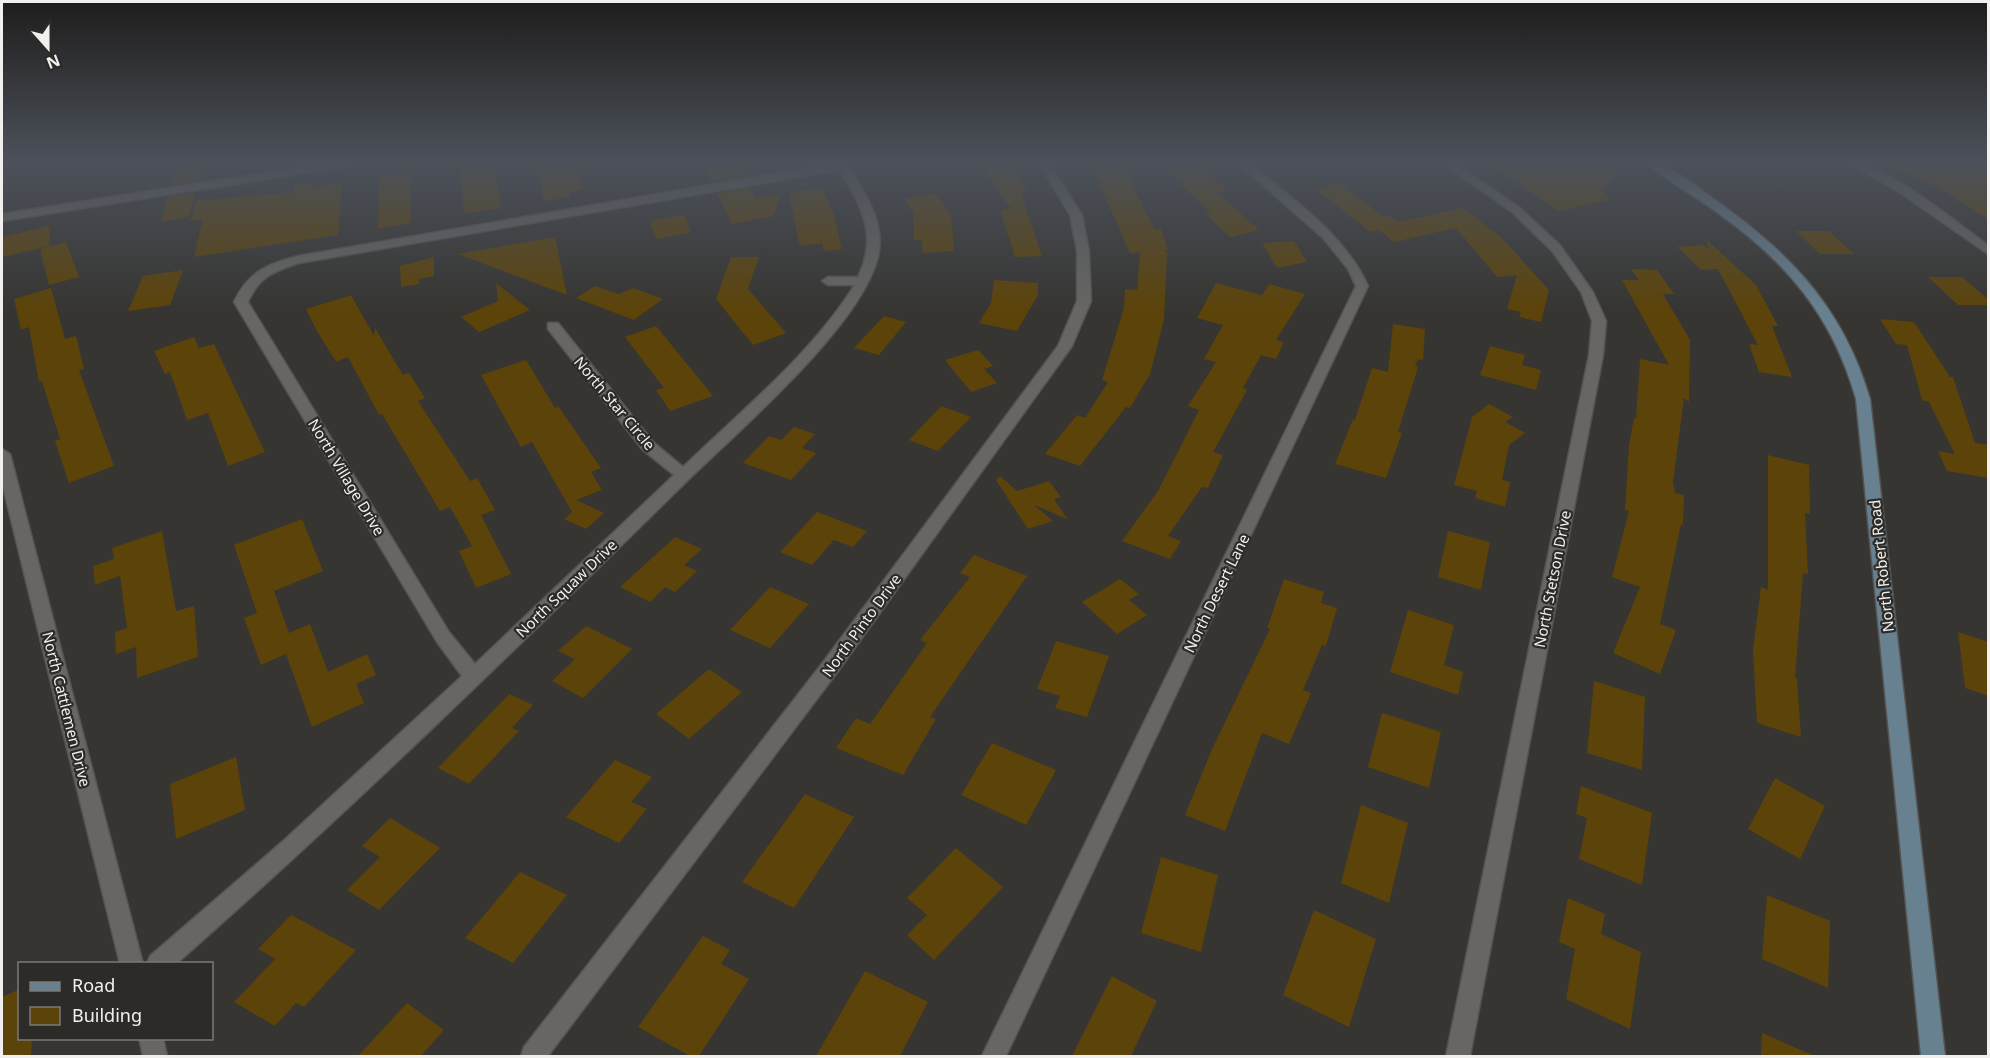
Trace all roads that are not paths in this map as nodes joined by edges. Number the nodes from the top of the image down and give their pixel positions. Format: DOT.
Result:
graph roads {
  1 [pos="37,212"];
  2 [pos="568,212"];
  3 [pos="868,212"];
  4 [pos="1075,212"];
  5 [pos="1300,212"];
  6 [pos="1518,212"];
  7 [pos="1725,212"];
  8 [pos="1935,212"];
  9 [pos="2,218"];
  10 [pos="1989,250"];
  11 [pos="828,281"];
  12 [pos="862,281"];
  13 [pos="553,326"];
  14 [pos="2,454"];
  15 [pos="683,475"];
  16 [pos="474,677"];
  17 [pos="132,962"];
  18 [pos="159,962"];
  19 [pos="151,1040"];
  20 [pos="155,1056"];
  21 [pos="533,1056"];
  22 [pos="994,1056"];
  23 [pos="1458,1056"];
  24 [pos="1933,1056"];
  1 -- 9 [label="street"];
  2 -- 16 [label="street, North Village Drive"];
  3 -- 12 [label="street, North Squaw Drive"];
  4 -- 21 [label="street, North Pinto Drive"];
  5 -- 22 [label="street, North Desert Lane"];
  6 -- 23 [label="street, North Stetson Drive"];
  7 -- 24 [label="main road, North Robert Road"];
  8 -- 10 [label="street"];
  11 -- 12 [label="street"];
  12 -- 15 [label="street, North Squaw Drive"];
  13 -- 15 [label="street, North Star Circle"];
  14 -- 17 [label="street, North Cattlemen Drive"];
  15 -- 16 [label="street, North Squaw Drive"];
  16 -- 18 [label="street, North Squaw Drive"];
  19 -- 20 [label="street"];
}
